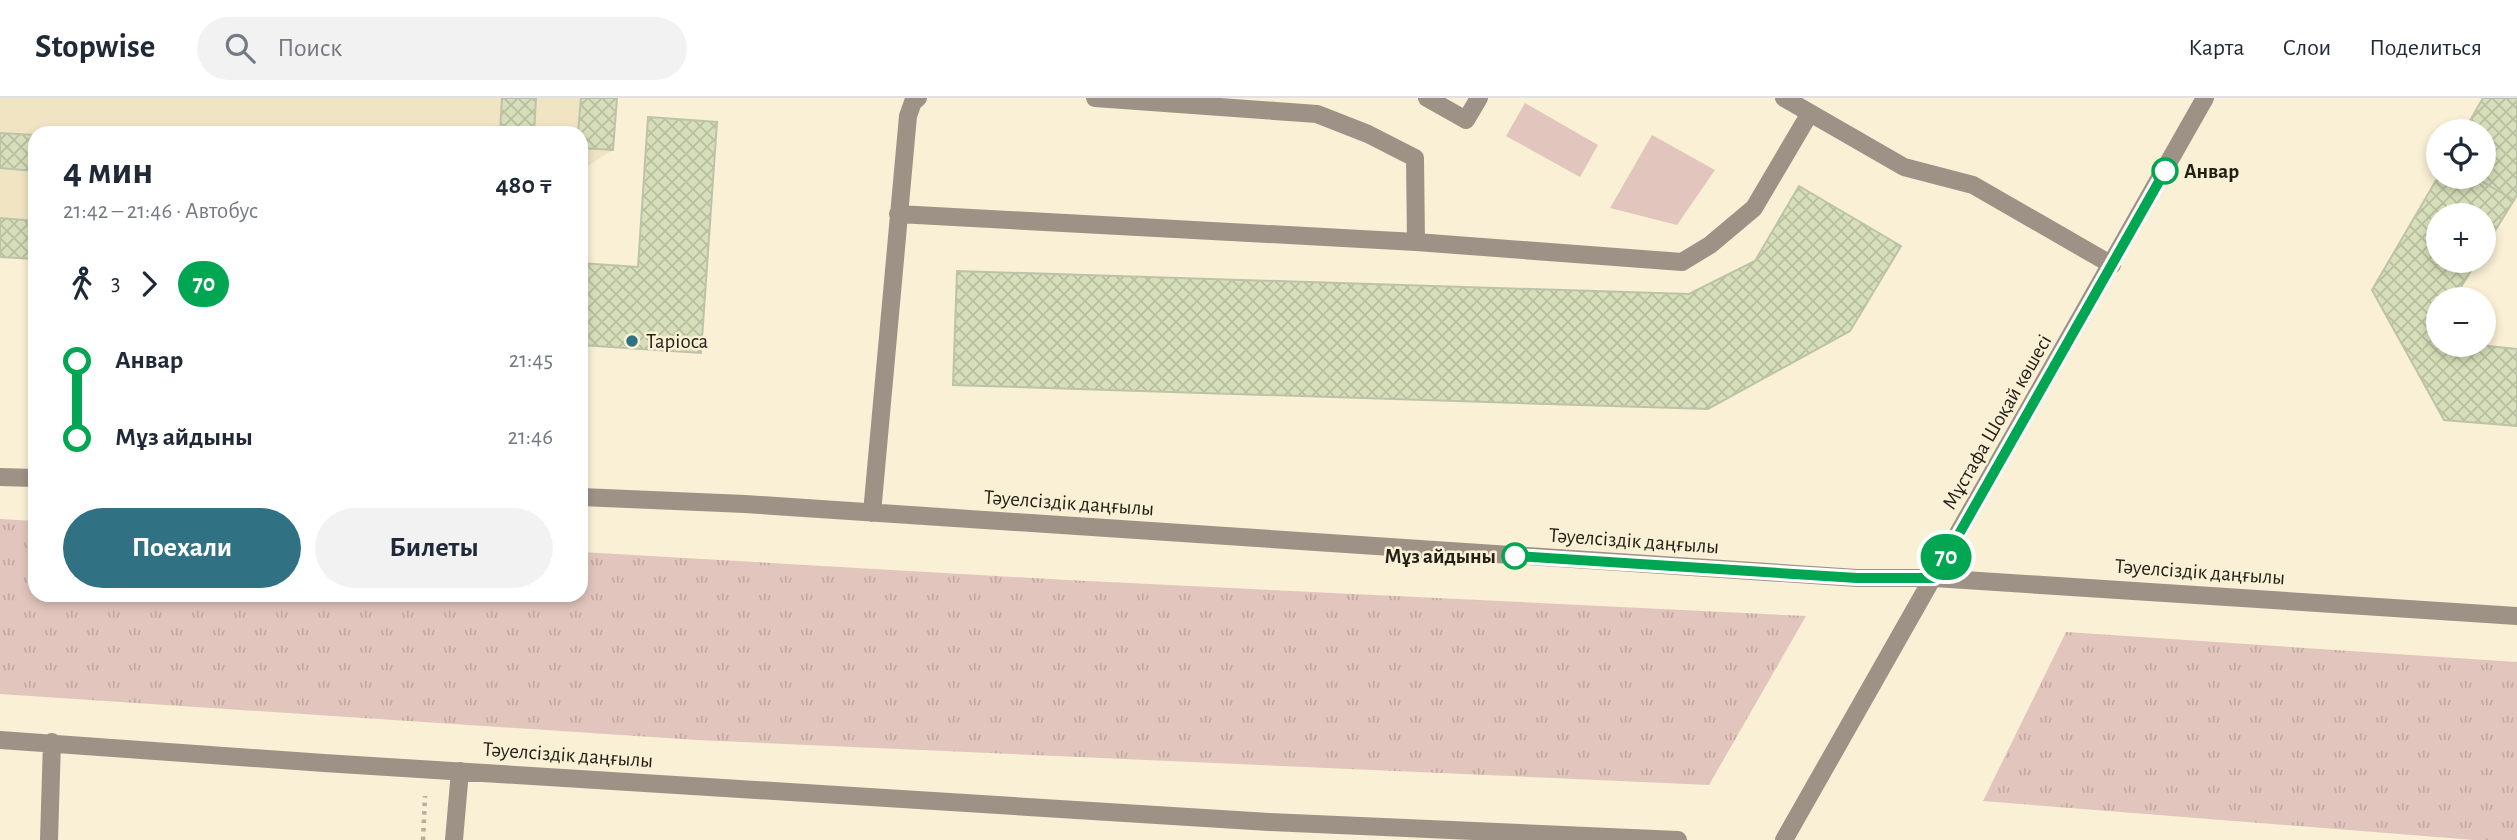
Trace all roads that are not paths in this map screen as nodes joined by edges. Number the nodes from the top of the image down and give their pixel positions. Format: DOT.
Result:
graph roads {
  1 [pos="918,98"];
  2 [pos="1095,98"];
  3 [pos="1427,98"];
  4 [pos="1479,98"];
  5 [pos="1784,98"];
  6 [pos="2205,98"];
  7 [pos="1810,113"];
  8 [pos="898,214"];
  9 [pos="1416,242"];
  10 [pos="2112,265"];
  11 [pos="0,477"];
  12 [pos="28,478"];
  13 [pos="588,497"];
  14 [pos="872,513"];
  15 [pos="1934,578"];
  16 [pos="2517,616"];
  17 [pos="0,740"];
  18 [pos="52,742"];
  19 [pos="460,771"];
  20 [pos="48,840"];
  21 [pos="454,840"];
  22 [pos="1678,840"];
  23 [pos="1784,840"];
  1 -- 8 [label="street"];
  2 -- 9 [label="street"];
  3 -- 4 [label="street"];
  5 -- 7 [label="street"];
  6 -- 10 [label="street, Мұстафа Шоқай көшесі"];
  7 -- 9 [label="street"];
  7 -- 10 [label="street"];
  8 -- 9 [label="street"];
  8 -- 14 [label="street"];
  10 -- 15 [label="street, Мұстафа Шоқай көшесі"];
  11 -- 12 [label="street"];
  13 -- 14 [label="street, Тәуелсіздік даңғылы"];
  14 -- 15 [label="street, Тәуелсіздік даңғылы"];
  15 -- 16 [label="street, Тәуелсіздік даңғылы"];
  15 -- 23 [label="street, Мұстафа Шоқай көшесі"];
  17 -- 18 [label="street, Тәуелсіздік даңғылы"];
  18 -- 19 [label="street, Тәуелсіздік даңғылы"];
  18 -- 20 [label="street"];
  19 -- 21 [label="street"];
  19 -- 22 [label="street, Тәуелсіздік даңғылы"];
}
